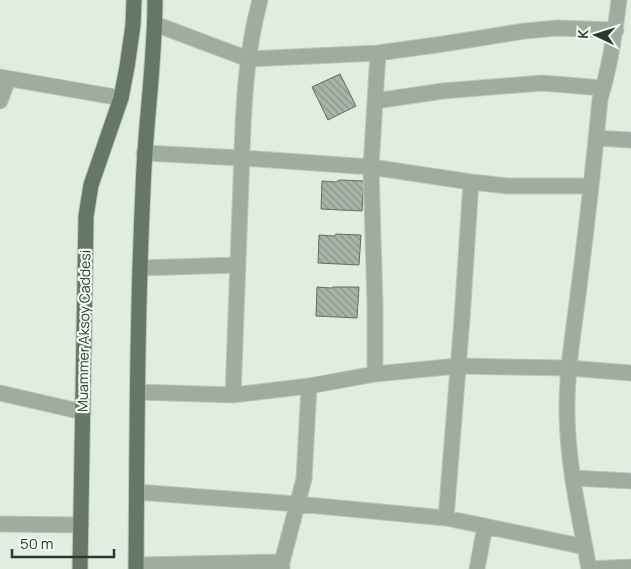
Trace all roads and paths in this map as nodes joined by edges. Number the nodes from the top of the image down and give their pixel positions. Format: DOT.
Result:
graph roads {
  1 [pos="134,0"];
  2 [pos="155,0"];
  3 [pos="260,0"];
  4 [pos="619,0"];
  5 [pos="155,24"];
  6 [pos="616,30"];
  7 [pos="378,53"];
  8 [pos="248,60"];
  9 [pos="4,78"];
  10 [pos="603,88"];
  11 [pos="121,98"];
  12 [pos="0,101"];
  13 [pos="375,101"];
  14 [pos="596,138"];
  15 [pos="631,140"];
  16 [pos="144,153"];
  17 [pos="242,158"];
  18 [pos="372,167"];
  19 [pos="471,182"];
  20 [pos="592,186"];
  21 [pos="237,266"];
  22 [pos="140,268"];
  23 [pos="458,366"];
  24 [pos="570,368"];
  25 [pos="631,373"];
  26 [pos="375,374"];
  27 [pos="309,386"];
  28 [pos="138,392"];
  29 [pos="0,393"];
  30 [pos="233,395"];
  31 [pos="83,412"];
  32 [pos="574,478"];
  33 [pos="631,480"];
  34 [pos="136,492"];
  35 [pos="297,504"];
  36 [pos="446,518"];
  37 [pos="0,524"];
  38 [pos="81,525"];
  39 [pos="485,526"];
  40 [pos="586,547"];
  41 [pos="282,565"];
  42 [pos="136,567"];
  43 [pos="631,568"];
  44 [pos="80,569"];
  45 [pos="477,569"];
  46 [pos="589,569"];
  1 -- 11 [label="main road, Muammer Aksoy Caddesi"];
  2 -- 5 [label="main road"];
  3 -- 8 [label="street"];
  4 -- 6 [label="street"];
  5 -- 8 [label="street"];
  5 -- 16 [label="main road"];
  6 -- 7 [label="street"];
  6 -- 10 [label="street"];
  7 -- 8 [label="street"];
  7 -- 13 [label="street"];
  8 -- 17 [label="street"];
  9 -- 11 [label="street"];
  9 -- 12 [label="street"];
  10 -- 13 [label="street"];
  10 -- 14 [label="street"];
  11 -- 31 [label="main road, Muammer Aksoy Caddesi"];
  13 -- 18 [label="street"];
  14 -- 15 [label="street"];
  14 -- 20 [label="street"];
  16 -- 17 [label="street"];
  16 -- 22 [label="main road"];
  17 -- 18 [label="street"];
  17 -- 21 [label="street"];
  18 -- 19 [label="street"];
  18 -- 26 [label="street"];
  19 -- 20 [label="street"];
  19 -- 23 [label="street"];
  20 -- 24 [label="street"];
  21 -- 22 [label="street"];
  21 -- 30 [label="street"];
  22 -- 28 [label="main road"];
  23 -- 24 [label="street"];
  23 -- 26 [label="street"];
  23 -- 36 [label="street"];
  24 -- 25 [label="street"];
  24 -- 32 [label="street"];
  26 -- 27 [label="street"];
  27 -- 30 [label="street"];
  27 -- 35 [label="street"];
  28 -- 30 [label="street"];
  28 -- 34 [label="main road"];
  29 -- 31 [label="street"];
  31 -- 38 [label="main road, Muammer Aksoy Caddesi"];
  32 -- 33 [label="street"];
  32 -- 40 [label="street"];
  34 -- 35 [label="street"];
  34 -- 42 [label="main road"];
  35 -- 36 [label="street"];
  35 -- 41 [label="street"];
  36 -- 39 [label="street"];
  37 -- 38 [label="street"];
  38 -- 44 [label="main road, Muammer Aksoy Caddesi"];
  39 -- 40 [label="street"];
  39 -- 45 [label="street"];
  40 -- 46 [label="street"];
  41 -- 42 [label="street"];
  43 -- 46 [label="street"];
}
